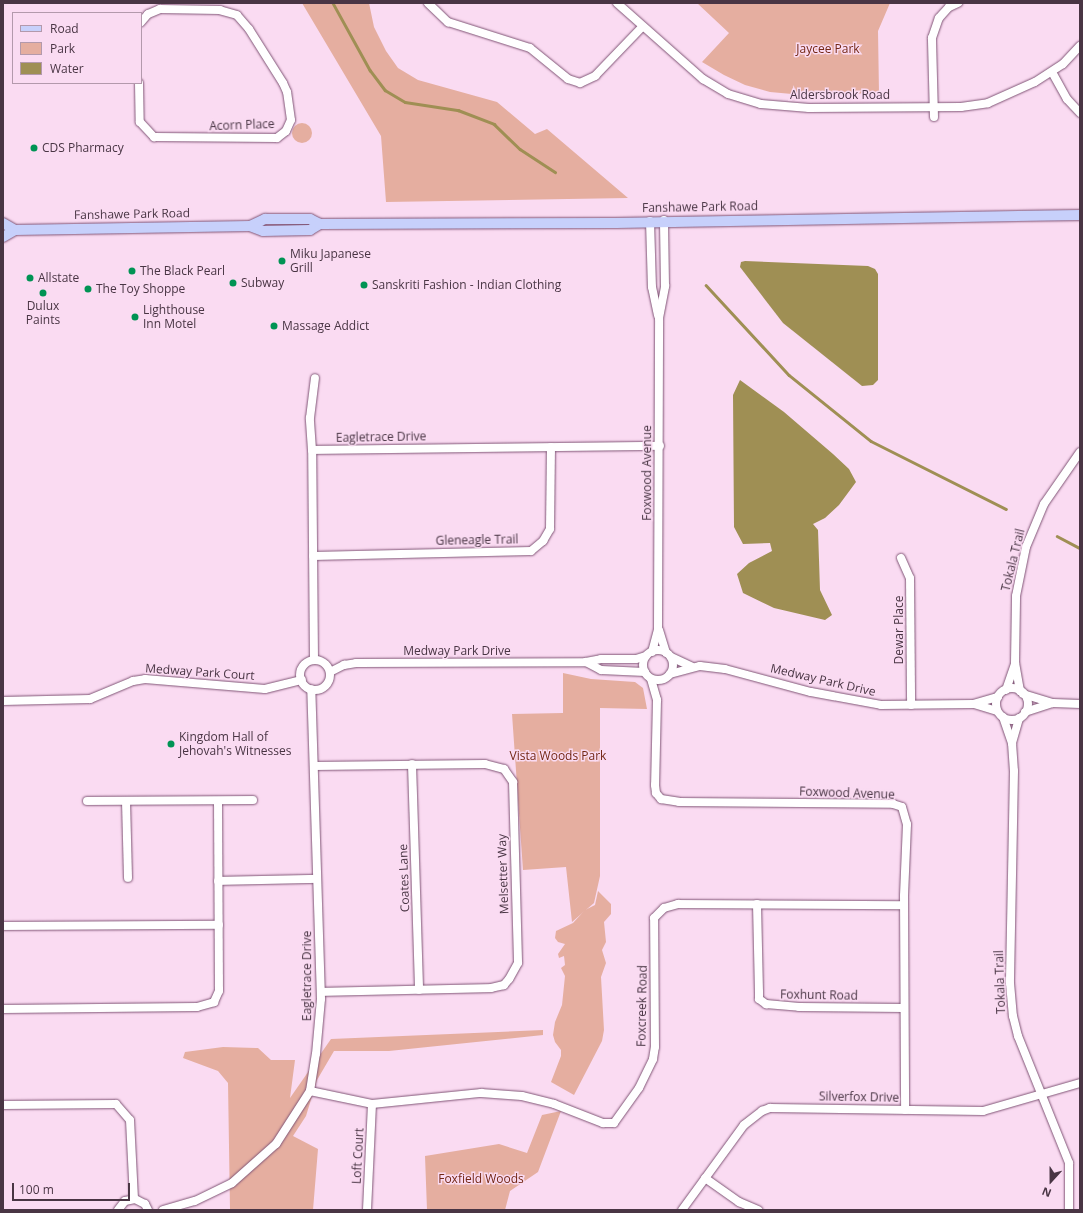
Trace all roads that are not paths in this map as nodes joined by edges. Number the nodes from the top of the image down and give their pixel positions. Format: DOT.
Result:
graph roads {
  1 [pos="428,3"];
  2 [pos="617,3"];
  3 [pos="958,3"];
  4 [pos="171,6"];
  5 [pos="142,21"];
  6 [pos="642,27"];
  7 [pos="1080,46"];
  8 [pos="1052,72"];
  9 [pos="139,84"];
  10 [pos="934,107"];
  11 [pos="1080,113"];
  12 [pos="934,117"];
  13 [pos="1080,215"];
  14 [pos="664,220"];
  15 [pos="650,221"];
  16 [pos="3,223"];
  17 [pos="16,230"];
  18 [pos="3,237"];
  19 [pos="659,318"];
  20 [pos="315,378"];
  21 [pos="660,446"];
  22 [pos="551,447"];
  23 [pos="312,450"];
  24 [pos="1080,452"];
  25 [pos="313,556"];
  26 [pos="901,558"];
  27 [pos="658,629"];
  28 [pos="649,654"];
  29 [pos="668,655"];
  30 [pos="314,660"];
  31 [pos="586,662"];
  32 [pos="1015,663"];
  33 [pos="692,667"];
  34 [pos="330,672"];
  35 [pos="645,672"];
  36 [pos="668,677"];
  37 [pos="651,679"];
  38 [pos="302,680"];
  39 [pos="311,689"];
  40 [pos="1006,690"];
  41 [pos="1021,692"];
  42 [pos="998,697"];
  43 [pos="657,700"];
  44 [pos="3,701"];
  45 [pos="1053,703"];
  46 [pos="973,704"];
  47 [pos="1080,704"];
  48 [pos="911,705"];
  49 [pos="1025,712"];
  50 [pos="1000,714"];
  51 [pos="1018,718"];
  52 [pos="1012,743"];
  53 [pos="412,764"];
  54 [pos="314,766"];
  55 [pos="253,800"];
  56 [pos="87,801"];
  57 [pos="126,801"];
  58 [pos="218,801"];
  59 [pos="128,878"];
  60 [pos="317,879"];
  61 [pos="218,880"];
  62 [pos="757,904"];
  63 [pos="904,905"];
  64 [pos="219,924"];
  65 [pos="3,926"];
  66 [pos="419,990"];
  67 [pos="321,992"];
  68 [pos="904,1008"];
  69 [pos="3,1009"];
  70 [pos="1080,1083"];
  71 [pos="310,1091"];
  72 [pos="1041,1094"];
  73 [pos="372,1104"];
  74 [pos="3,1105"];
  75 [pos="905,1110"];
  76 [pos="705,1178"];
  77 [pos="134,1199"];
  78 [pos="118,1210"];
  79 [pos="148,1210"];
  80 [pos="163,1210"];
  81 [pos="366,1210"];
  82 [pos="682,1210"];
  83 [pos="758,1210"];
  84 [pos="1069,1210"];
  1 -- 6 [label="street"];
  2 -- 6 [label="street, Aldersbrook Road"];
  3 -- 10 [label="street"];
  4 -- 5 [label="street, Acorn Place"];
  4 -- 9 [label="street, Acorn Place"];
  6 -- 10 [label="street, Aldersbrook Road"];
  7 -- 8 [label="street, Aldersbrook Road"];
  8 -- 10 [label="street, Aldersbrook Road"];
  8 -- 11 [label="street"];
  10 -- 12 [label="street"];
  13 -- 14 [label="main road, Fanshawe Park Road"];
  14 -- 15 [label="main road, Fanshawe Park Road"];
  14 -- 19 [label="street, Foxwood Avenue"];
  15 -- 17 [label="main road, Fanshawe Park Road"];
  15 -- 19 [label="street, Foxwood Avenue"];
  16 -- 17 [label="main road, Fanshawe Park Road"];
  17 -- 18 [label="main road, Fanshawe Park Road"];
  19 -- 21 [label="street, Foxwood Avenue"];
  20 -- 23 [label="street"];
  21 -- 22 [label="street, Eagletrace Drive"];
  21 -- 27 [label="street, Foxwood Avenue"];
  22 -- 23 [label="street, Eagletrace Drive"];
  22 -- 25 [label="street, Gleneagle Trail"];
  23 -- 25 [label="street"];
  24 -- 32 [label="street, Tokala Trail"];
  25 -- 30 [label="street"];
  26 -- 48 [label="street, Dewar Place"];
  27 -- 28 [label="street, Foxwood Avenue"];
  27 -- 29 [label="street, Foxwood Avenue"];
  28 -- 29 [label="street"];
  28 -- 31 [label="street, Medway Park Drive"];
  28 -- 35 [label="street"];
  29 -- 33 [label="street, Medway Park Drive"];
  29 -- 36 [label="street"];
  30 -- 34 [label="street"];
  30 -- 38 [label="street"];
  31 -- 34 [label="street, Medway Park Drive"];
  31 -- 35 [label="street, Medway Park Drive"];
  32 -- 40 [label="street, Tokala Trail"];
  32 -- 41 [label="street, Tokala Trail"];
  33 -- 36 [label="street, Medway Park Drive"];
  33 -- 48 [label="street, Medway Park Drive"];
  34 -- 39 [label="street"];
  35 -- 37 [label="street"];
  36 -- 37 [label="street"];
  36 -- 43 [label="street, Foxwood Avenue"];
  37 -- 43 [label="street, Foxwood Avenue"];
  38 -- 39 [label="street"];
  38 -- 44 [label="street, Medway Park Court"];
  39 -- 54 [label="street, Eagletrace Drive"];
  40 -- 41 [label="street"];
  40 -- 42 [label="street"];
  41 -- 45 [label="street"];
  41 -- 49 [label="street"];
  42 -- 46 [label="street, Medway Park Drive"];
  42 -- 50 [label="street"];
  43 -- 63 [label="street, Foxwood Avenue"];
  45 -- 47 [label="street"];
  45 -- 49 [label="street"];
  46 -- 48 [label="street, Medway Park Drive"];
  46 -- 50 [label="street, Medway Park Drive"];
  49 -- 51 [label="street"];
  50 -- 51 [label="street"];
  50 -- 52 [label="street, Tokala Trail"];
  51 -- 52 [label="street, Tokala Trail"];
  52 -- 72 [label="street, Tokala Trail"];
  53 -- 54 [label="street, Melsetter Way"];
  53 -- 66 [label="street, Coates Lane"];
  53 -- 66 [label="street, Melsetter Way"];
  54 -- 60 [label="street, Eagletrace Drive"];
  55 -- 58 [label="street"];
  56 -- 57 [label="street"];
  57 -- 58 [label="street"];
  57 -- 59 [label="street"];
  58 -- 61 [label="street"];
  60 -- 61 [label="street"];
  60 -- 67 [label="street, Eagletrace Drive"];
  61 -- 64 [label="street"];
  62 -- 63 [label="street, Foxcreek Road"];
  62 -- 68 [label="street, Foxhunt Road"];
  62 -- 73 [label="street, Foxcreek Road"];
  63 -- 68 [label="street, Foxwood Avenue"];
  64 -- 65 [label="street"];
  64 -- 69 [label="street"];
  66 -- 67 [label="street, Melsetter Way"];
  67 -- 71 [label="street, Eagletrace Drive"];
  68 -- 75 [label="street, Foxwood Avenue"];
  70 -- 72 [label="street, Silverfox Drive"];
  71 -- 73 [label="street, Foxcreek Road"];
  71 -- 80 [label="street, Eagletrace Drive"];
  72 -- 75 [label="street, Silverfox Drive"];
  72 -- 84 [label="street, Tokala Trail"];
  73 -- 81 [label="street, Loft Court"];
  74 -- 77 [label="street"];
  75 -- 76 [label="street, Silverfox Drive"];
  76 -- 82 [label="street, Silverfox Drive"];
  76 -- 83 [label="street"];
  77 -- 78 [label="street"];
  77 -- 79 [label="street"];
}
